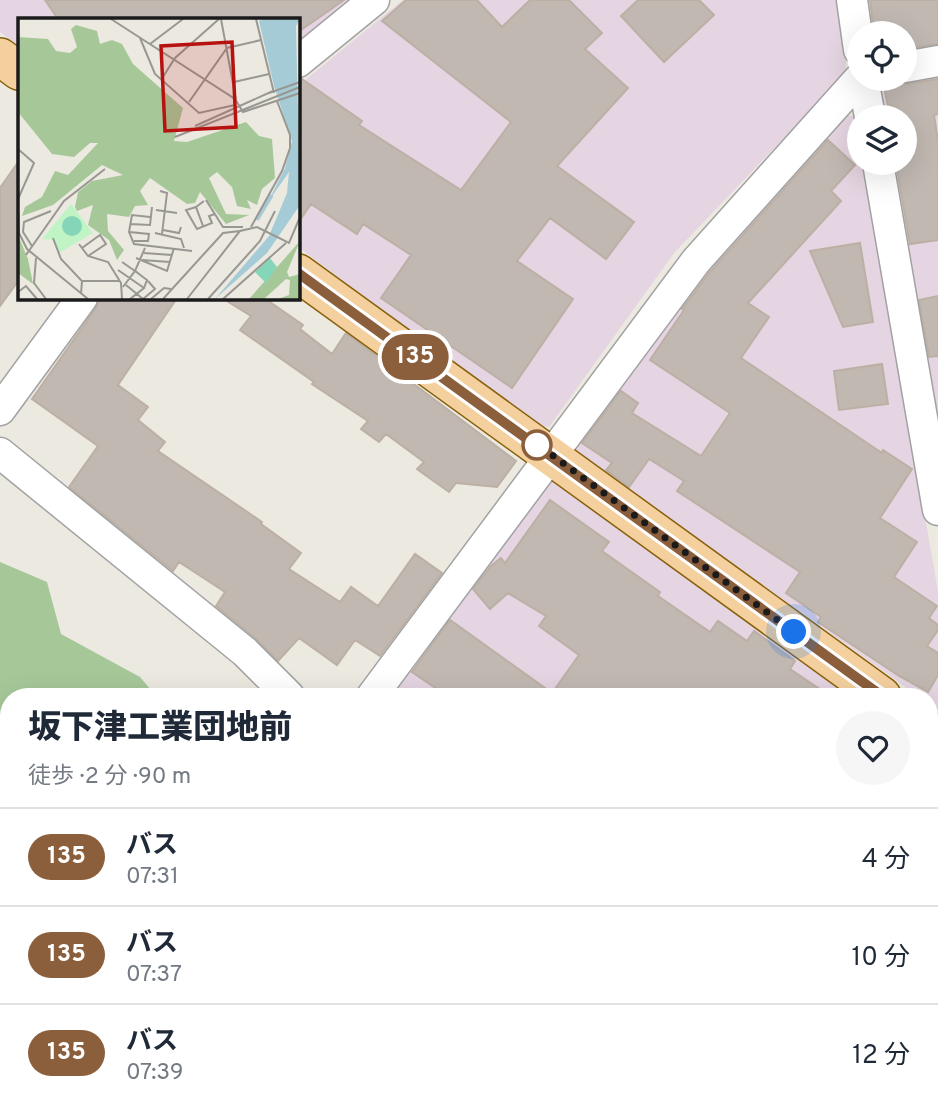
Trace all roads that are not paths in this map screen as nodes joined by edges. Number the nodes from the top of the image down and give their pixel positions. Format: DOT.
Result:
graph roads {
  1 [pos="374,0"];
  2 [pos="852,0"];
  3 [pos="855,21"];
  4 [pos="0,57"];
  5 [pos="299,61"];
  6 [pos="938,61"];
  7 [pos="917,65"];
  8 [pos="18,70"];
  9 [pos="850,91"];
  10 [pos="880,175"];
  11 [pos="299,274"];
  12 [pos="81,299"];
  13 [pos="0,410"];
  14 [pos="0,453"];
  15 [pos="551,454"];
  16 [pos="938,510"];
  17 [pos="281,688"];
  18 [pos="378,688"];
  19 [pos="871,688"];
  1 -- 5 [label="street"];
  2 -- 3 [label="street"];
  4 -- 8 [label="main road"];
  6 -- 7 [label="street"];
  9 -- 15 [label="street"];
  10 -- 16 [label="street"];
  11 -- 15 [label="main road"];
  12 -- 13 [label="street"];
  14 -- 17 [label="street"];
  15 -- 18 [label="street"];
  15 -- 19 [label="main road"];
}
